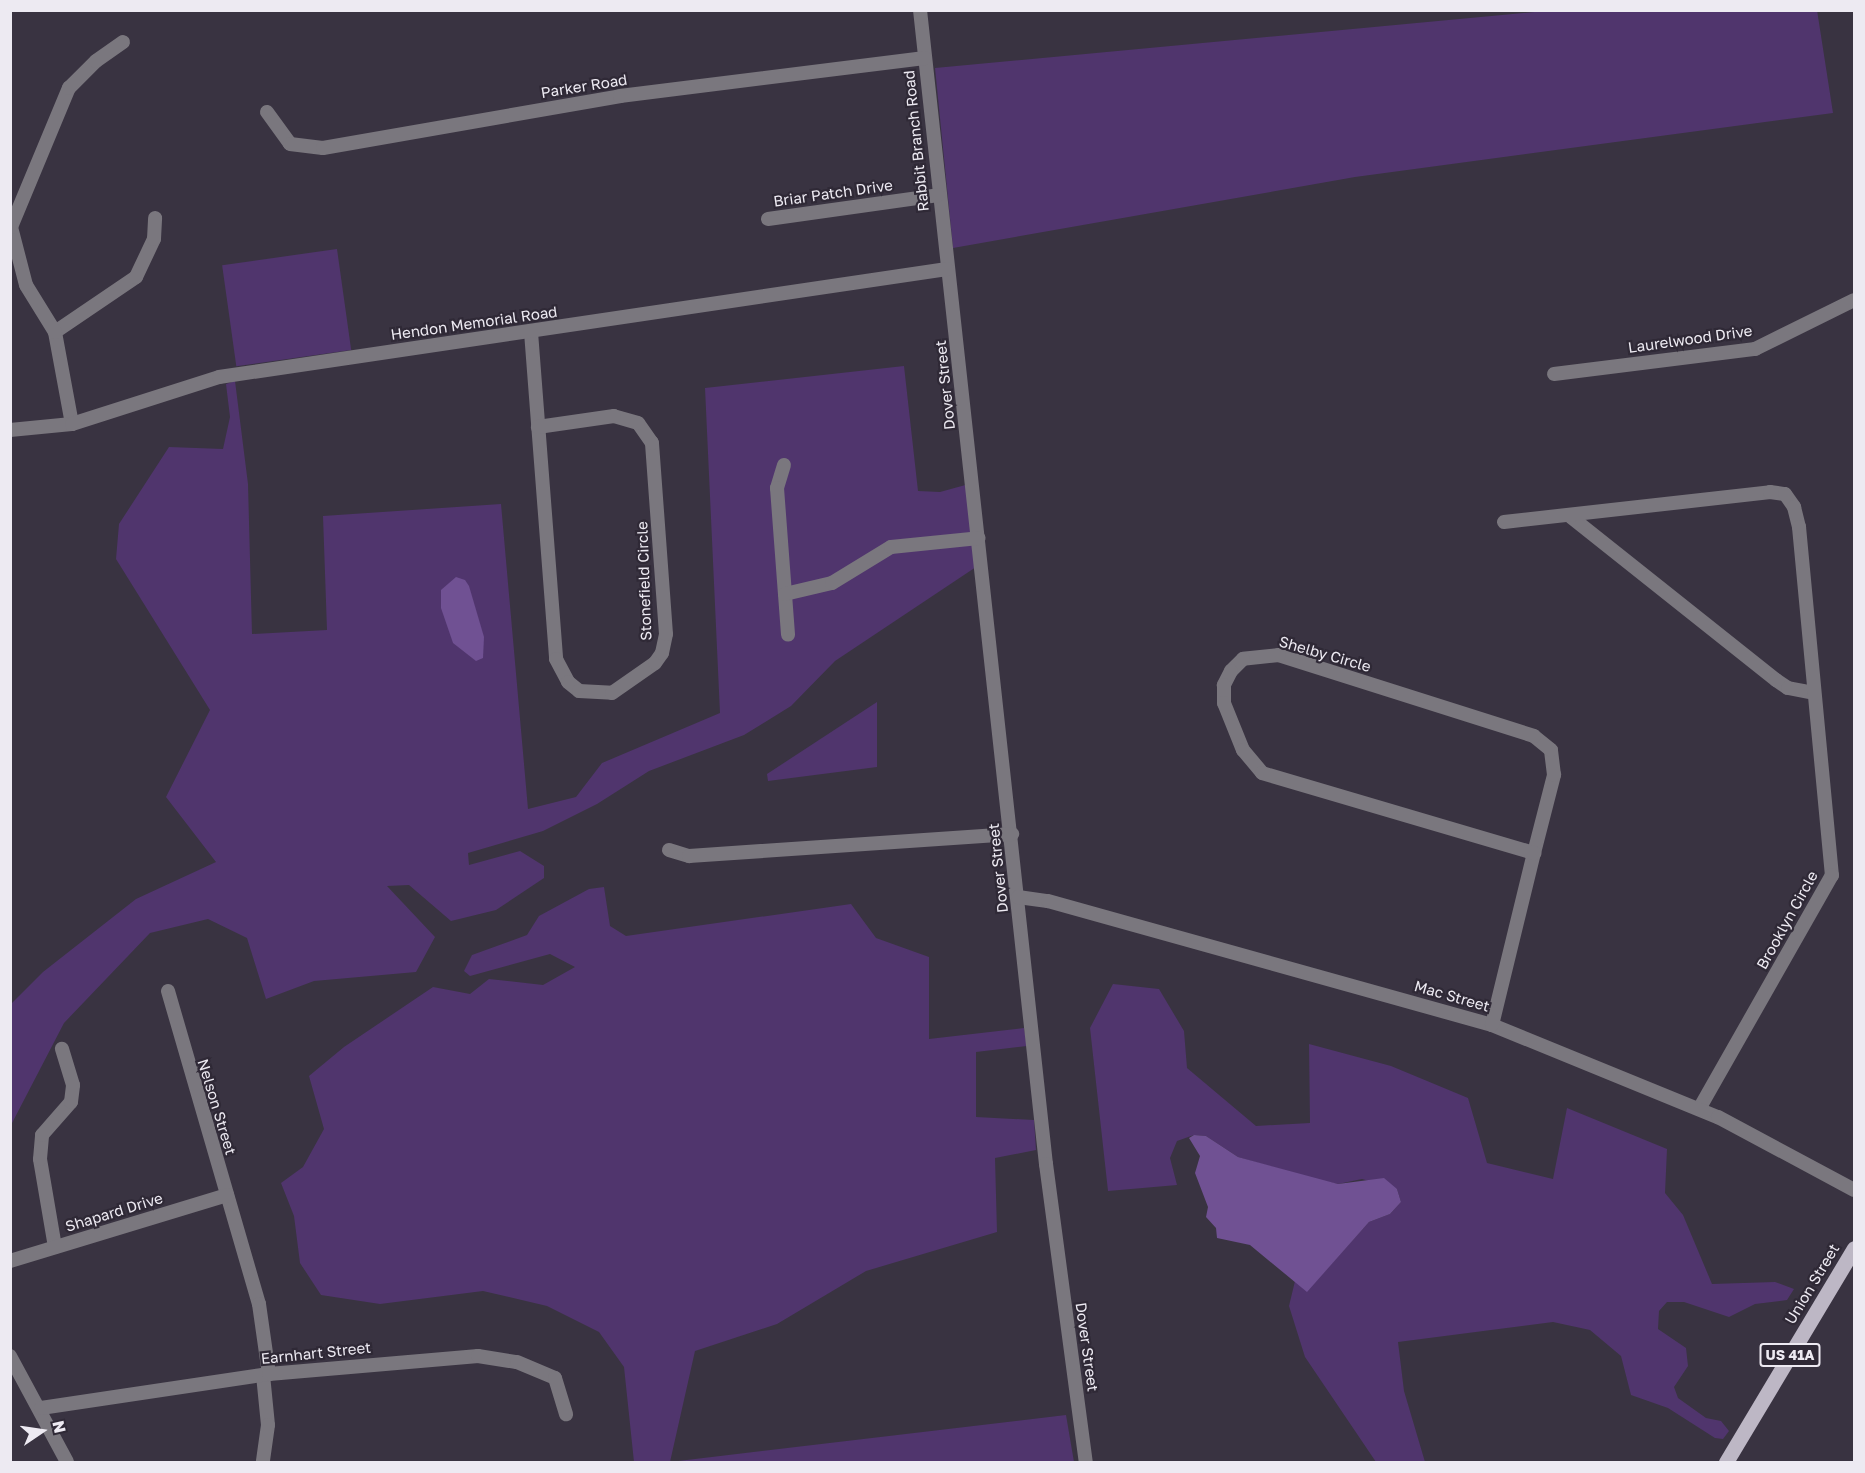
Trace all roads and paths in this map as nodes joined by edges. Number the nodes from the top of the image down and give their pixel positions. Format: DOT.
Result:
graph roads {
  1 [pos="920,10"];
  2 [pos="123,42"];
  3 [pos="925,58"];
  4 [pos="267,112"];
  5 [pos="938,195"];
  6 [pos="155,218"];
  7 [pos="768,219"];
  8 [pos="947,269"];
  9 [pos="1854,300"];
  10 [pos="55,332"];
  11 [pos="531,332"];
  12 [pos="1554,374"];
  13 [pos="72,424"];
  14 [pos="538,427"];
  15 [pos="10,430"];
  16 [pos="784,465"];
  17 [pos="1571,517"];
  18 [pos="1504,522"];
  19 [pos="979,538"];
  20 [pos="785,594"];
  21 [pos="788,635"];
  22 [pos="1814,693"];
  23 [pos="1012,834"];
  24 [pos="669,850"];
  25 [pos="1534,853"];
  26 [pos="1018,897"];
  27 [pos="168,992"];
  28 [pos="1492,1025"];
  29 [pos="62,1048"];
  30 [pos="1700,1109"];
  31 [pos="1854,1190"];
  32 [pos="227,1195"];
  33 [pos="55,1247"];
  34 [pos="1854,1248"];
  35 [pos="10,1261"];
  36 [pos="10,1356"];
  37 [pos="266,1374"];
  38 [pos="41,1407"];
  39 [pos="566,1414"];
  40 [pos="67,1462"];
  41 [pos="263,1462"];
  42 [pos="1086,1462"];
  43 [pos="1726,1462"];
  1 -- 3 [label="street, Rabbit Branch Road"];
  2 -- 10 [label="street"];
  3 -- 4 [label="street, Parker Road"];
  3 -- 5 [label="street, Rabbit Branch Road"];
  5 -- 7 [label="street, Briar Patch Drive"];
  5 -- 8 [label="street, Rabbit Branch Road"];
  6 -- 10 [label="street"];
  8 -- 11 [label="street, Hendon Memorial Road"];
  8 -- 19 [label="street, Dover Street"];
  9 -- 12 [label="street, Laurelwood Drive"];
  10 -- 13 [label="street"];
  11 -- 13 [label="street, Hendon Memorial Road"];
  11 -- 14 [label="street, Stonefield Circle"];
  13 -- 15 [label="street, Hendon Memorial Road"];
  14 -- 14 [label="street, Stonefield Circle"];
  16 -- 20 [label="street"];
  17 -- 18 [label="street, Brooklyn Circle"];
  17 -- 22 [label="street"];
  17 -- 22 [label="street, Brooklyn Circle"];
  19 -- 20 [label="street"];
  19 -- 23 [label="street, Dover Street"];
  20 -- 21 [label="street"];
  22 -- 30 [label="street, Brooklyn Circle"];
  23 -- 24 [label="street"];
  23 -- 26 [label="street, Dover Street"];
  25 -- 25 [label="street, Shelby Circle"];
  25 -- 28 [label="street, Shelby Circle"];
  26 -- 28 [label="street, Mac Street"];
  26 -- 42 [label="street, Dover Street"];
  27 -- 32 [label="street, Nelson Street"];
  28 -- 30 [label="street, Mac Street"];
  29 -- 33 [label="street"];
  30 -- 31 [label="street, Mac Street"];
  32 -- 33 [label="street, Shapard Drive"];
  32 -- 37 [label="street, Nelson Street"];
  33 -- 35 [label="street, Shapard Drive"];
  34 -- 43 [label="main road, Union Street / US 41A"];
  36 -- 38 [label="street"];
  37 -- 38 [label="street, Earnhart Street"];
  37 -- 39 [label="street, Earnhart Street"];
  37 -- 41 [label="street, Nelson Street"];
  38 -- 40 [label="street"];
}
